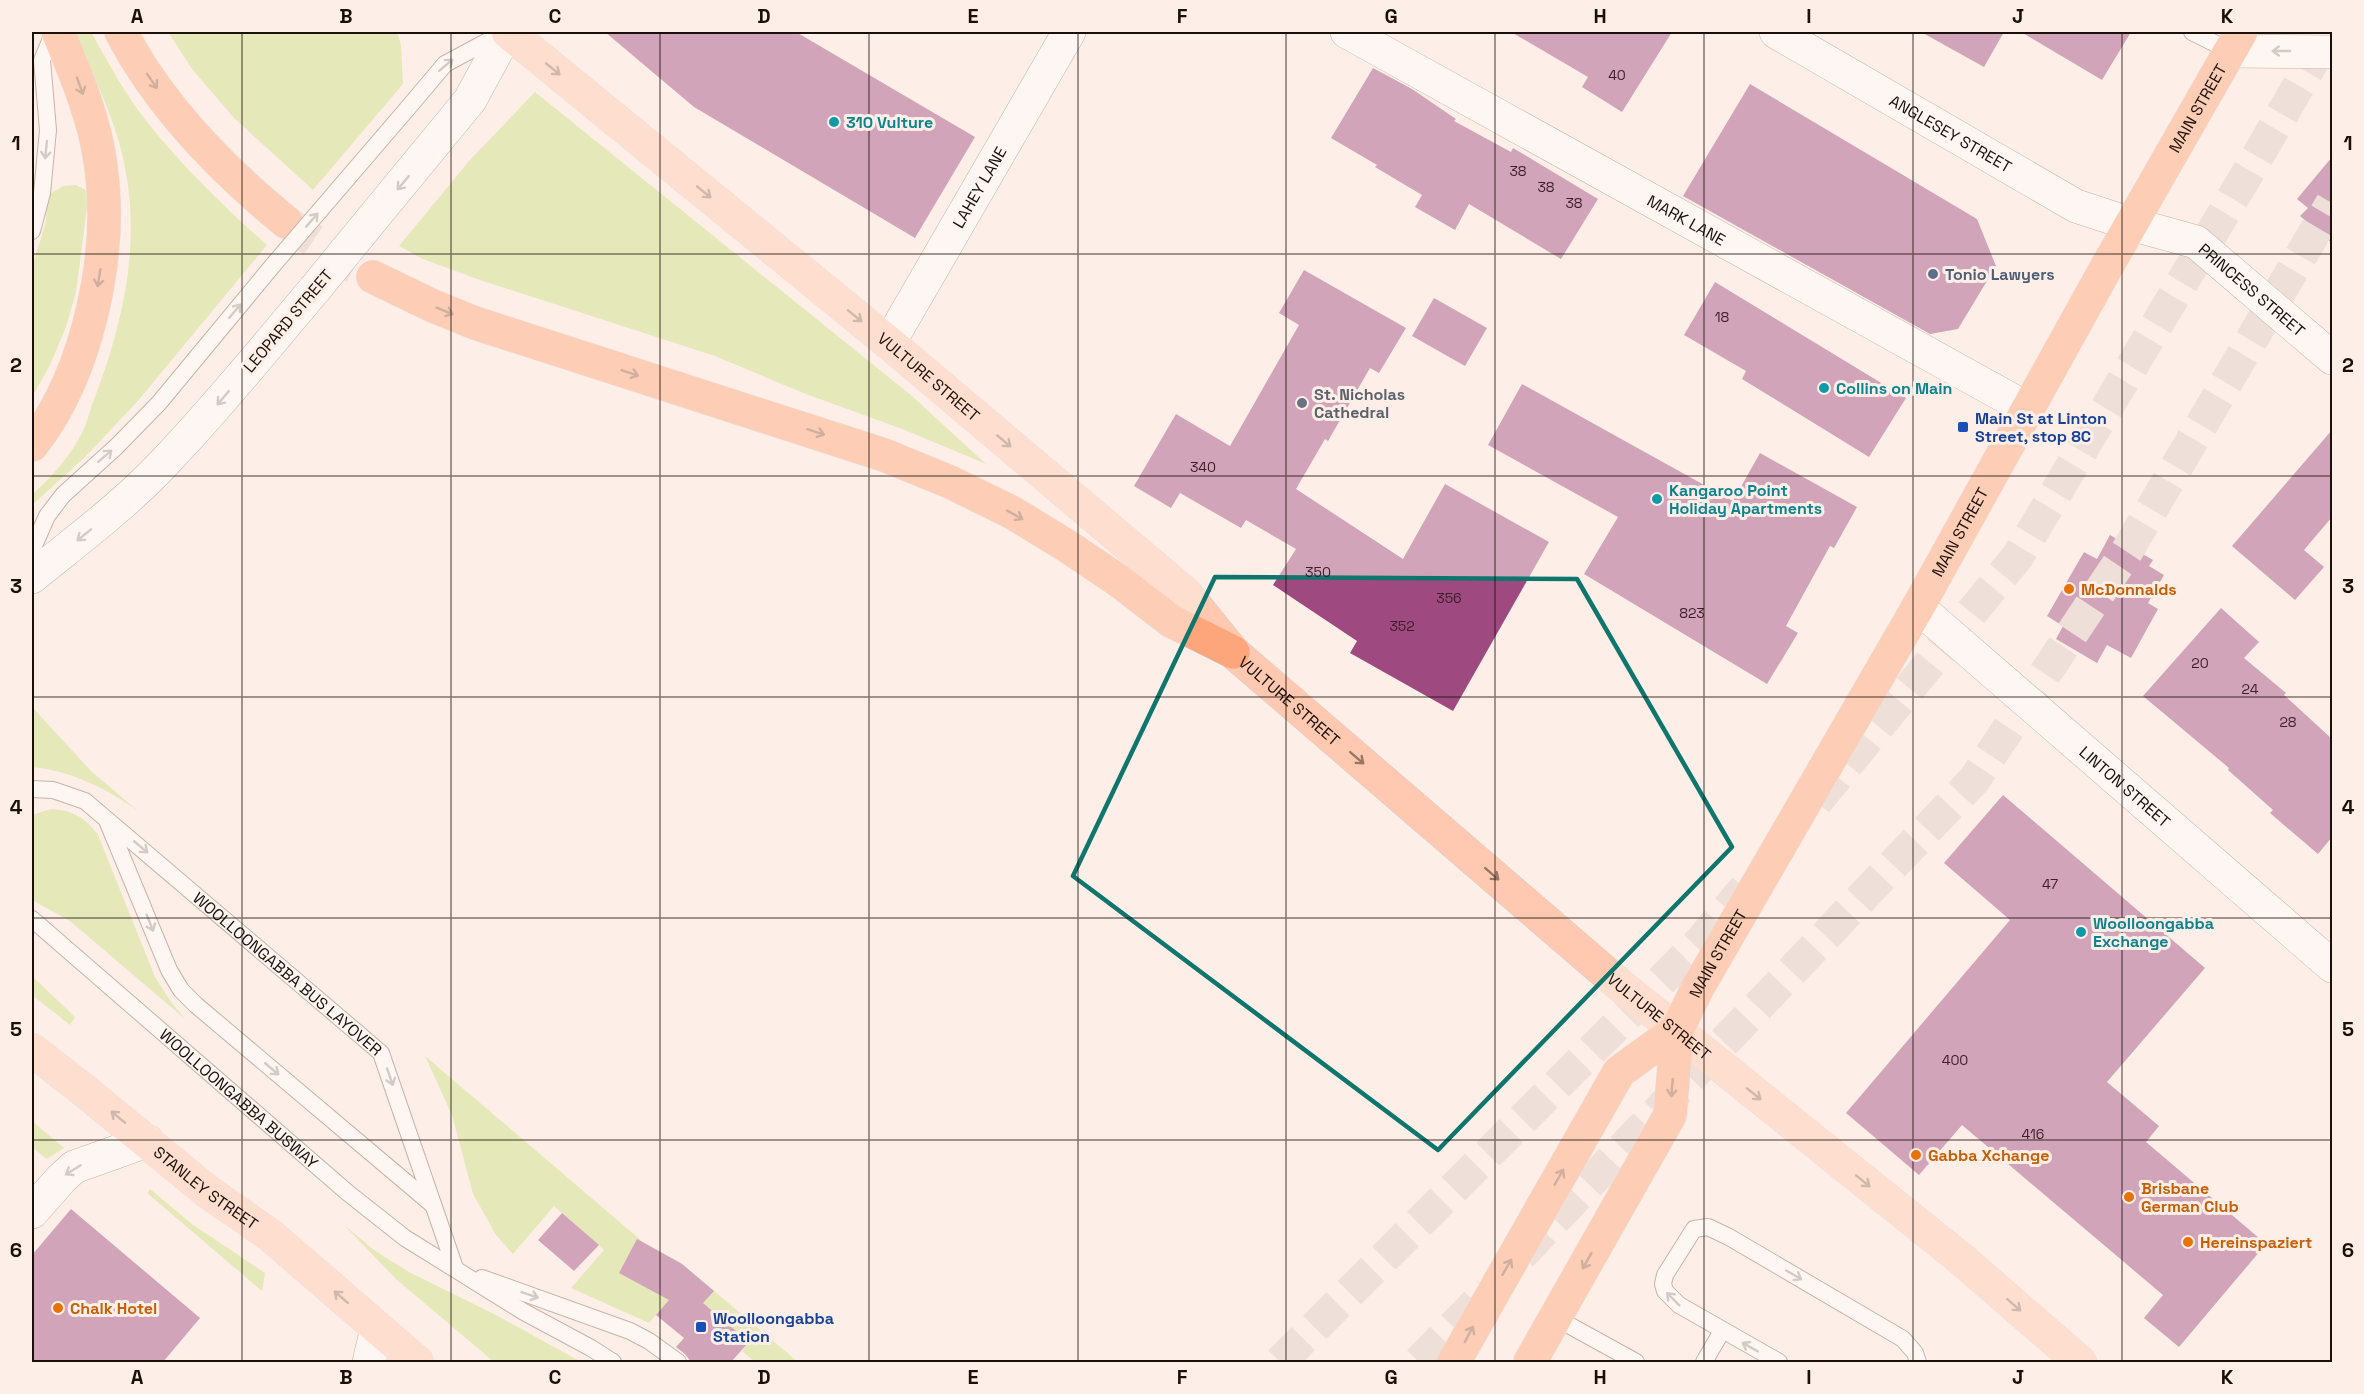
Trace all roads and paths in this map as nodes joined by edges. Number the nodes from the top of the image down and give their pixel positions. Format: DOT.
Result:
graph roads {
  1 [pos="56,32"];
  2 [pos="121,32"];
  3 [pos="507,32"];
  4 [pos="1069,32"];
  5 [pos="1347,32"];
  6 [pos="1776,32"];
  7 [pos="2192,32"];
  8 [pos="2235,41"];
  9 [pos="2332,52"];
  10 [pos="286,222"];
  11 [pos="2131,224"];
  12 [pos="32,231"];
  13 [pos="373,277"];
  14 [pos="889,343"];
  15 [pos="2332,358"];
  16 [pos="2028,409"];
  17 [pos="32,445"];
  18 [pos="32,550"];
  19 [pos="32,577"];
  20 [pos="1918,607"];
  21 [pos="1233,652"];
  22 [pos="34,790"];
  23 [pos="100,813"];
  24 [pos="32,919"];
  25 [pos="2332,966"];
  26 [pos="1677,1030"];
  27 [pos="32,1050"];
  28 [pos="147,1141"];
  29 [pos="434,1205"];
  30 [pos="32,1212"];
  31 [pos="455,1268"];
  32 [pos="1556,1318"];
  33 [pos="377,1328"];
  34 [pos="1722,1331"];
  35 [pos="369,1362"];
  36 [pos="417,1362"];
  37 [pos="613,1362"];
  38 [pos="678,1362"];
  39 [pos="1454,1362"];
  40 [pos="1530,1362"];
  41 [pos="1636,1362"];
  42 [pos="1704,1362"];
  43 [pos="1779,1362"];
  44 [pos="1918,1362"];
  45 [pos="2080,1362"];
  1 -- 12 [label="lane, one-way"];
  1 -- 17 [label="highway, one-way"];
  2 -- 10 [label="highway, one-way"];
  3 -- 14 [label="main road, VULTURE STREET, one-way"];
  18 -- 3 [label="lane, one-way, bridge"];
  3 -- 19 [label="street, LEOPARD STREET, one-way, bridge"];
  4 -- 14 [label="street, LAHEY LANE"];
  5 -- 16 [label="street, MARK LANE"];
  6 -- 11 [label="street, ANGLESEY STREET"];
  7 -- 8 [label="lane"];
  9 -- 8 [label="street, one-way"];
  8 -- 11 [label="highway, MAIN STREET"];
  11 -- 15 [label="street, PRINCESS STREET"];
  11 -- 16 [label="highway, MAIN STREET"];
  13 -- 21 [label="highway, one-way"];
  14 -- 21 [label="main road, VULTURE STREET, one-way"];
  16 -- 20 [label="highway, MAIN STREET"];
  20 -- 25 [label="street, LINTON STREET"];
  20 -- 26 [label="highway, MAIN STREET"];
  21 -- 26 [label="main road, VULTURE STREET, one-way"];
  22 -- 23 [label="lane, WOOLLOONGABBA BUS LAYOVER"];
  23 -- 29 [label="lane, WOOLLOONGABBA BUS LAYOVER, one-way"];
  23 -- 29 [label="lane, WOOLLOONGABBA BUS LAYOVER, one-way"];
  24 -- 31 [label="lane, WOOLLOONGABBA BUSWAY"];
  26 -- 32 [label="highway, MAIN STREET, one-way"];
  39 -- 26 [label="highway, MAIN STREET, one-way"];
  26 -- 45 [label="main road, VULTURE STREET, one-way"];
  28 -- 27 [label="main road, STANLEY STREET, one-way"];
  28 -- 30 [label="street, one-way"];
  33 -- 28 [label="main road, STANLEY STREET, one-way"];
  29 -- 31 [label="lane, WOOLLOONGABBA BUS LAYOVER"];
  31 -- 37 [label="lane, WOOLLOONGABBA BUSWAY"];
  31 -- 38 [label="lane, WOOLLOONGABBA BUSWAY, one-way"];
  32 -- 40 [label="highway, MAIN STREET"];
  32 -- 41 [label="lane"];
  33 -- 35 [label="street"];
  33 -- 36 [label="main road, STANLEY STREET"];
  34 -- 42 [label="lane"];
  43 -- 34 [label="lane, one-way"];
  34 -- 44 [label="lane, one-way"];
}
